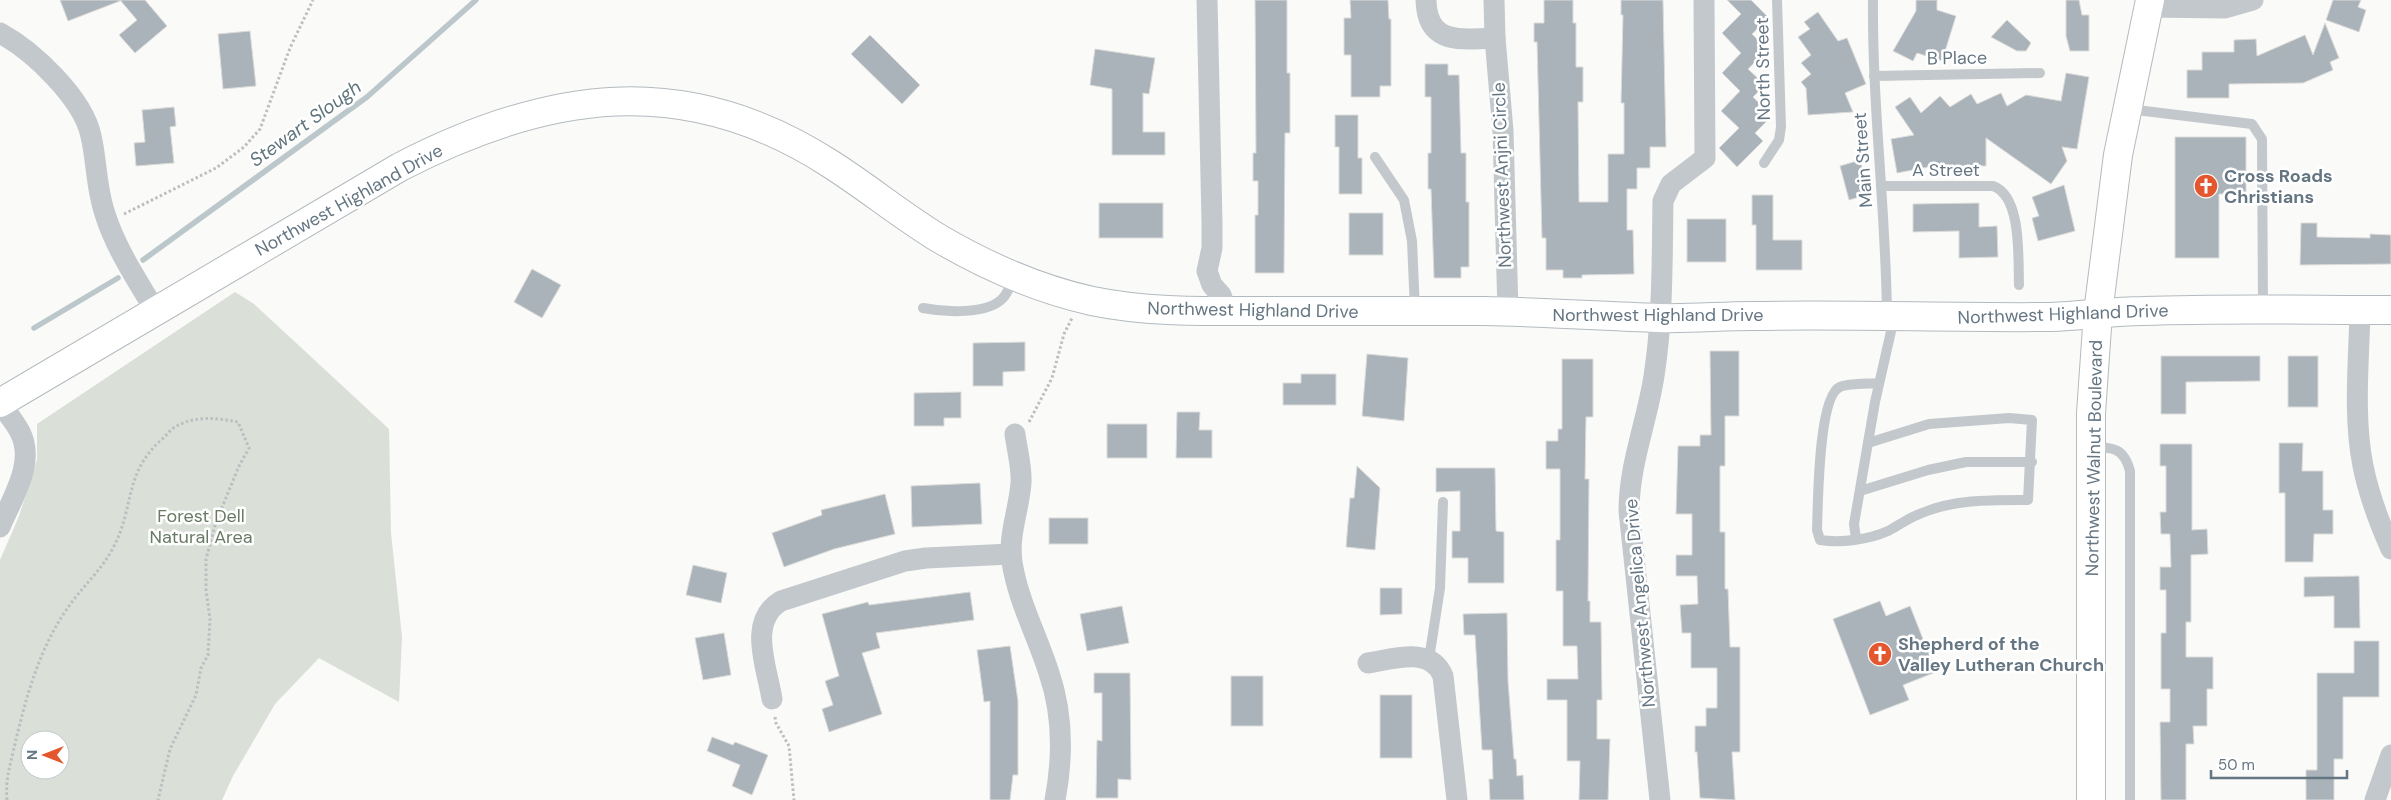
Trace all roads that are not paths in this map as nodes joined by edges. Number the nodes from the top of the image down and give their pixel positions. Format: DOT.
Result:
graph roads {
  1 [pos="1207,0"];
  2 [pos="1426,0"];
  3 [pos="1494,0"];
  4 [pos="1704,0"];
  5 [pos="1777,0"];
  6 [pos="1873,0"];
  7 [pos="2253,0"];
  8 [pos="2150,4"];
  9 [pos="0,33"];
  10 [pos="1495,38"];
  11 [pos="2040,73"];
  12 [pos="1874,76"];
  13 [pos="2128,109"];
  14 [pos="1375,157"];
  15 [pos="1764,164"];
  16 [pos="1881,186"];
  17 [pos="1015,276"];
  18 [pos="2019,285"];
  19 [pos="923,308"];
  20 [pos="2263,310"];
  21 [pos="2360,310"];
  22 [pos="2391,310"];
  23 [pos="1415,311"];
  24 [pos="156,312"];
  25 [pos="1227,312"];
  26 [pos="1508,312"];
  27 [pos="2098,313"];
  28 [pos="1891,317"];
  29 [pos="1661,318"];
  30 [pos="1879,383"];
  31 [pos="0,403"];
  32 [pos="1015,434"];
  33 [pos="1868,443"];
  34 [pos="2091,447"];
  35 [pos="2032,462"];
  36 [pos="1860,491"];
  37 [pos="1443,502"];
  38 [pos="0,527"];
  39 [pos="1856,539"];
  40 [pos="2391,549"];
  41 [pos="1011,554"];
  42 [pos="1428,658"];
  43 [pos="1368,663"];
  44 [pos="772,699"];
  45 [pos="2391,755"];
  46 [pos="1055,800"];
  47 [pos="1457,800"];
  48 [pos="1660,800"];
  49 [pos="2090,800"];
  50 [pos="2130,800"];
  51 [pos="2375,800"];
  1 -- 25 [label="street"];
  2 -- 10 [label="street"];
  3 -- 10 [label="street, Northwest Anjni Circle"];
  4 -- 29 [label="street"];
  5 -- 15 [label="lane, North Street"];
  6 -- 12 [label="lane, Main Street"];
  7 -- 8 [label="street"];
  8 -- 13 [label="main road, Northwest Walnut Boulevard"];
  9 -- 24 [label="street"];
  10 -- 26 [label="street, Northwest Anjni Circle"];
  11 -- 12 [label="lane, B Place"];
  12 -- 16 [label="lane, Main Street"];
  13 -- 20 [label="lane"];
  13 -- 27 [label="main road, Northwest Walnut Boulevard"];
  14 -- 23 [label="lane"];
  16 -- 18 [label="lane, A Street"];
  16 -- 28 [label="lane, Main Street"];
  17 -- 19 [label="lane"];
  17 -- 24 [label="main road, Northwest Highland Drive"];
  17 -- 25 [label="main road, Northwest Highland Drive"];
  20 -- 21 [label="main road, Northwest Highland Drive"];
  20 -- 27 [label="main road, Northwest Highland Drive"];
  21 -- 22 [label="main road, Northwest Highland Drive"];
  21 -- 40 [label="street"];
  23 -- 25 [label="main road, Northwest Highland Drive"];
  23 -- 26 [label="main road, Northwest Highland Drive"];
  24 -- 31 [label="main road, Northwest Highland Drive"];
  26 -- 29 [label="main road, Northwest Highland Drive"];
  27 -- 28 [label="main road, Northwest Highland Drive"];
  27 -- 34 [label="main road, Northwest Walnut Boulevard"];
  28 -- 29 [label="main road, Northwest Highland Drive"];
  28 -- 30 [label="lane, Main Street"];
  29 -- 48 [label="street, Northwest Angelica Drive"];
  30 -- 33 [label="lane, Main Street"];
  30 -- 39 [label="lane"];
  31 -- 38 [label="street"];
  32 -- 41 [label="street"];
  33 -- 35 [label="lane"];
  33 -- 36 [label="lane, Main Street"];
  34 -- 49 [label="main road, Northwest Walnut Boulevard"];
  34 -- 50 [label="lane"];
  35 -- 36 [label="lane"];
  35 -- 39 [label="lane"];
  36 -- 39 [label="lane, Main Street"];
  37 -- 42 [label="lane"];
  41 -- 44 [label="street"];
  41 -- 46 [label="street"];
  42 -- 43 [label="street"];
  42 -- 47 [label="street"];
  45 -- 51 [label="street"];
}
